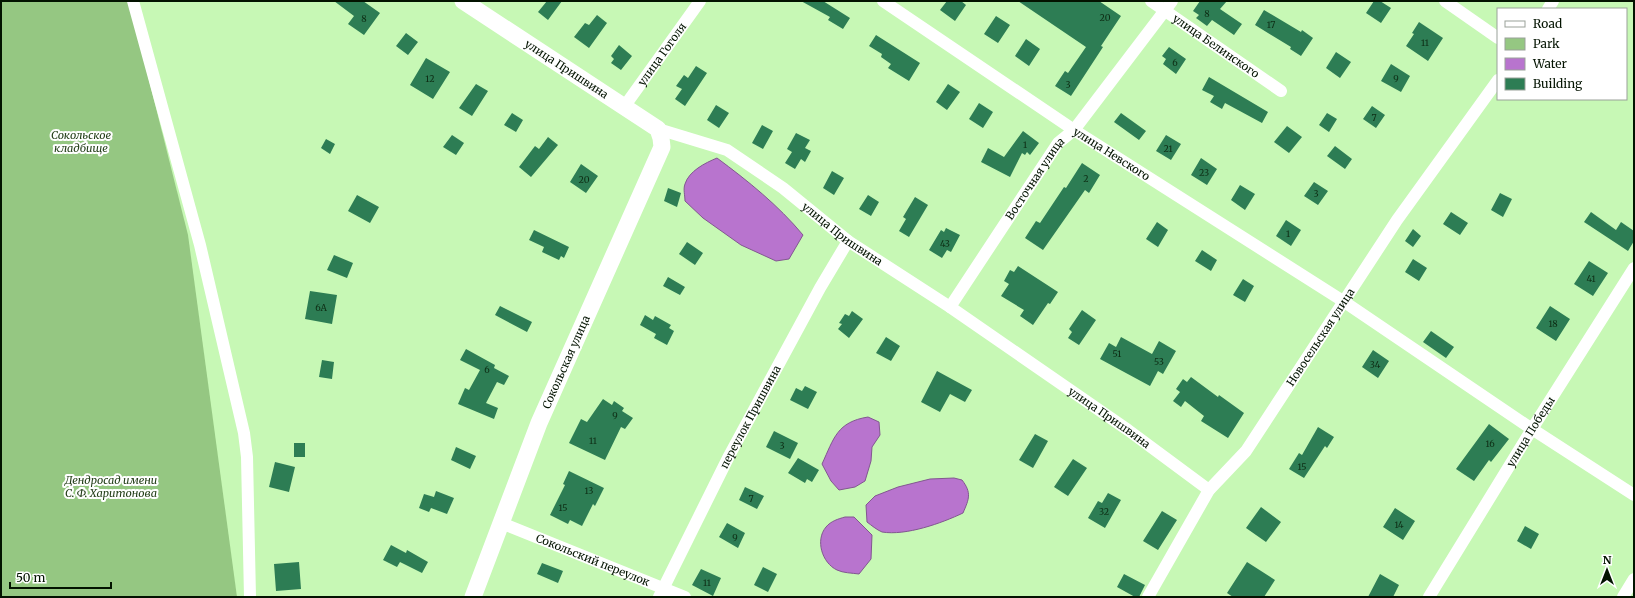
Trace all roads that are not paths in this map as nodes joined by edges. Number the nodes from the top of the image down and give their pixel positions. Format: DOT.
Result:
graph roads {
  1 [pos="133,1"];
  2 [pos="463,1"];
  3 [pos="700,1"];
  4 [pos="883,1"];
  5 [pos="1151,1"];
  6 [pos="1445,1"];
  7 [pos="1169,6"];
  8 [pos="1497,37"];
  9 [pos="1497,81"];
  10 [pos="1281,90"];
  11 [pos="624,107"];
  12 [pos="658,129"];
  13 [pos="1074,130"];
  14 [pos="848,241"];
  15 [pos="1634,268"];
  16 [pos="1343,301"];
  17 [pos="950,307"];
  18 [pos="1532,429"];
  19 [pos="1209,490"];
  20 [pos="1634,495"];
  21 [pos="501,523"];
  22 [pos="1634,579"];
  23 [pos="661,592"];
  24 [pos="250,597"];
  25 [pos="473,597"];
  26 [pos="685,597"];
  27 [pos="1148,597"];
  28 [pos="1429,597"];
  29 [pos="1623,597"];
  1 -- 24 [label="street"];
  2 -- 11 [label="street, улица Пришвина"];
  3 -- 11 [label="street, улица Гоголя"];
  4 -- 13 [label="street, улица Невского"];
  5 -- 7 [label="street, улица Белинского"];
  6 -- 8 [label="street"];
  7 -- 10 [label="street, улица Белинского"];
  7 -- 13 [label="street, Восточная улица"];
  9 -- 16 [label="street, Новосельская улица"];
  11 -- 12 [label="street, улица Пришвина"];
  12 -- 14 [label="street, улица Пришвина"];
  12 -- 21 [label="street, Сокольская улица"];
  13 -- 16 [label="street, улица Невского"];
  13 -- 17 [label="street, Восточная улица"];
  14 -- 17 [label="street, улица Пришвина"];
  14 -- 23 [label="street, переулок Пришвина"];
  15 -- 18 [label="street, улица Победы"];
  16 -- 18 [label="street, улица Невского"];
  16 -- 19 [label="street, Новосельская улица"];
  17 -- 19 [label="street, улица Пришвина"];
  18 -- 20 [label="street, улица Невского"];
  18 -- 28 [label="street, улица Победы"];
  19 -- 27 [label="street, Новосельская улица"];
  21 -- 23 [label="street, Сокольский переулок"];
  21 -- 25 [label="street, Сокольская улица"];
  22 -- 29 [label="street"];
  23 -- 26 [label="street, Сокольский переулок"];
}
